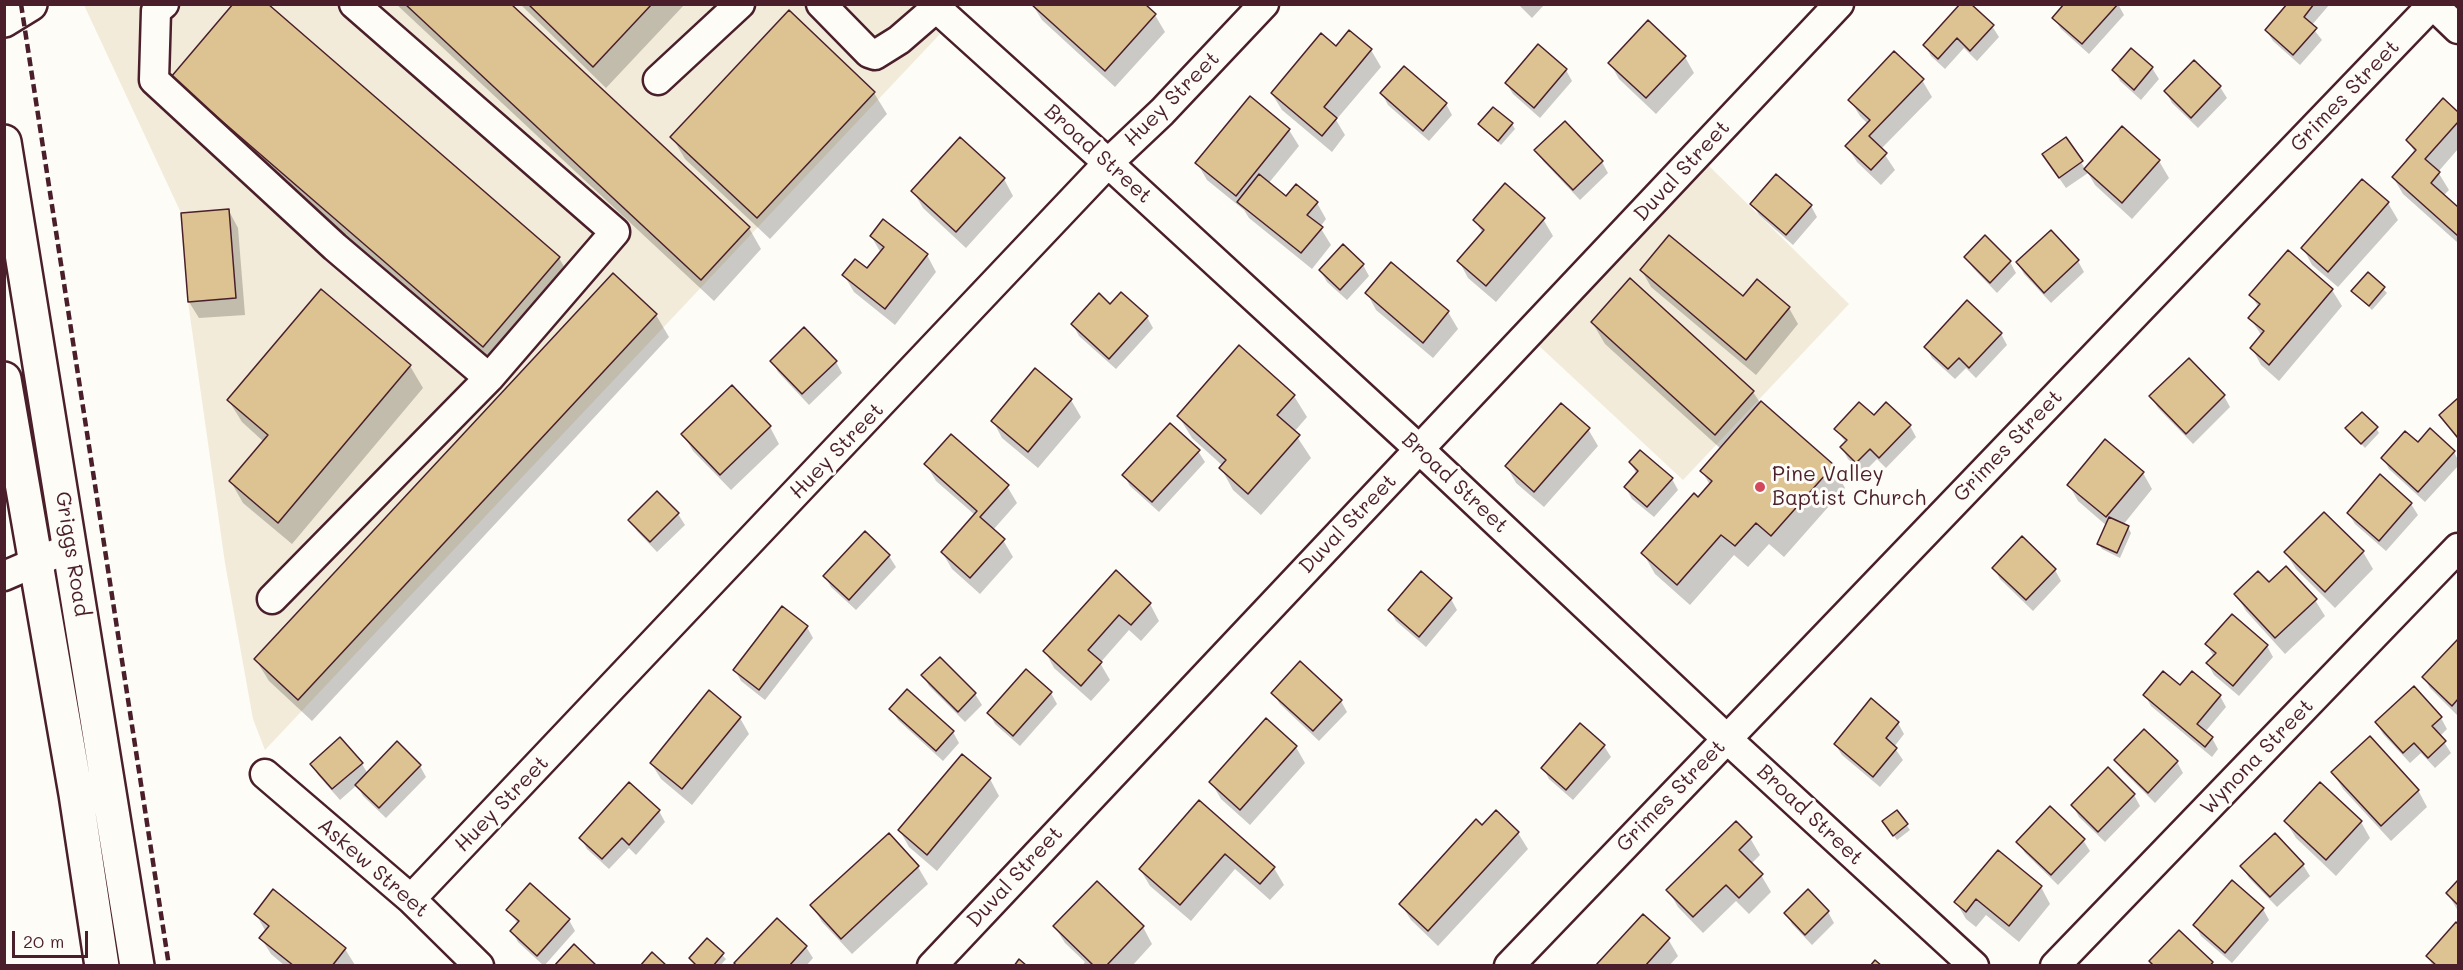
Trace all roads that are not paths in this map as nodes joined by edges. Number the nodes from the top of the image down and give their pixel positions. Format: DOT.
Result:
graph roads {
  1 [pos="30,4"];
  2 [pos="164,4"];
  3 [pos="354,4"];
  4 [pos="740,4"];
  5 [pos="821,4"];
  6 [pos="1264,4"];
  7 [pos="1839,4"];
  8 [pos="2432,5"];
  9 [pos="934,6"];
  10 [pos="4,20"];
  11 [pos="2458,29"];
  12 [pos="658,80"];
  13 [pos="4,142"];
  14 [pos="1108,163"];
  15 [pos="489,378"];
  16 [pos="4,379"];
  17 [pos="1419,449"];
  18 [pos="72,548"];
  19 [pos="2458,548"];
  20 [pos="36,561"];
  21 [pos="4,576"];
  22 [pos="272,599"];
  23 [pos="1726,738"];
  24 [pos="265,774"];
  25 [pos="411,899"];
  26 [pos="102,966"];
  27 [pos="137,966"];
  28 [pos="478,966"];
  29 [pos="932,966"];
  30 [pos="1509,966"];
  31 [pos="1974,966"];
  32 [pos="2055,966"];
  1 -- 10 [label="main road"];
  2 -- 15 [label="street"];
  3 -- 15 [label="street"];
  4 -- 12 [label="street"];
  5 -- 9 [label="street"];
  6 -- 14 [label="street, Huey Street"];
  7 -- 17 [label="street, Duval Street"];
  8 -- 11 [label="street"];
  8 -- 23 [label="street, Grimes Street"];
  9 -- 14 [label="street, Broad Street"];
  13 -- 18 [label="main road, Griggs Road"];
  14 -- 17 [label="street, Broad Street"];
  14 -- 25 [label="street, Huey Street"];
  15 -- 22 [label="street"];
  16 -- 20 [label="main road, Griggs Road"];
  17 -- 23 [label="street, Broad Street"];
  17 -- 29 [label="street, Duval Street"];
  18 -- 20 [label="street"];
  18 -- 27 [label="main road, Griggs Road"];
  19 -- 32 [label="street, Wynona Street"];
  20 -- 21 [label="street"];
  20 -- 26 [label="main road, Griggs Road"];
  23 -- 30 [label="street, Grimes Street"];
  23 -- 31 [label="street, Broad Street"];
  24 -- 25 [label="street, Askew Street"];
  25 -- 28 [label="street, Askew Street"];
}
